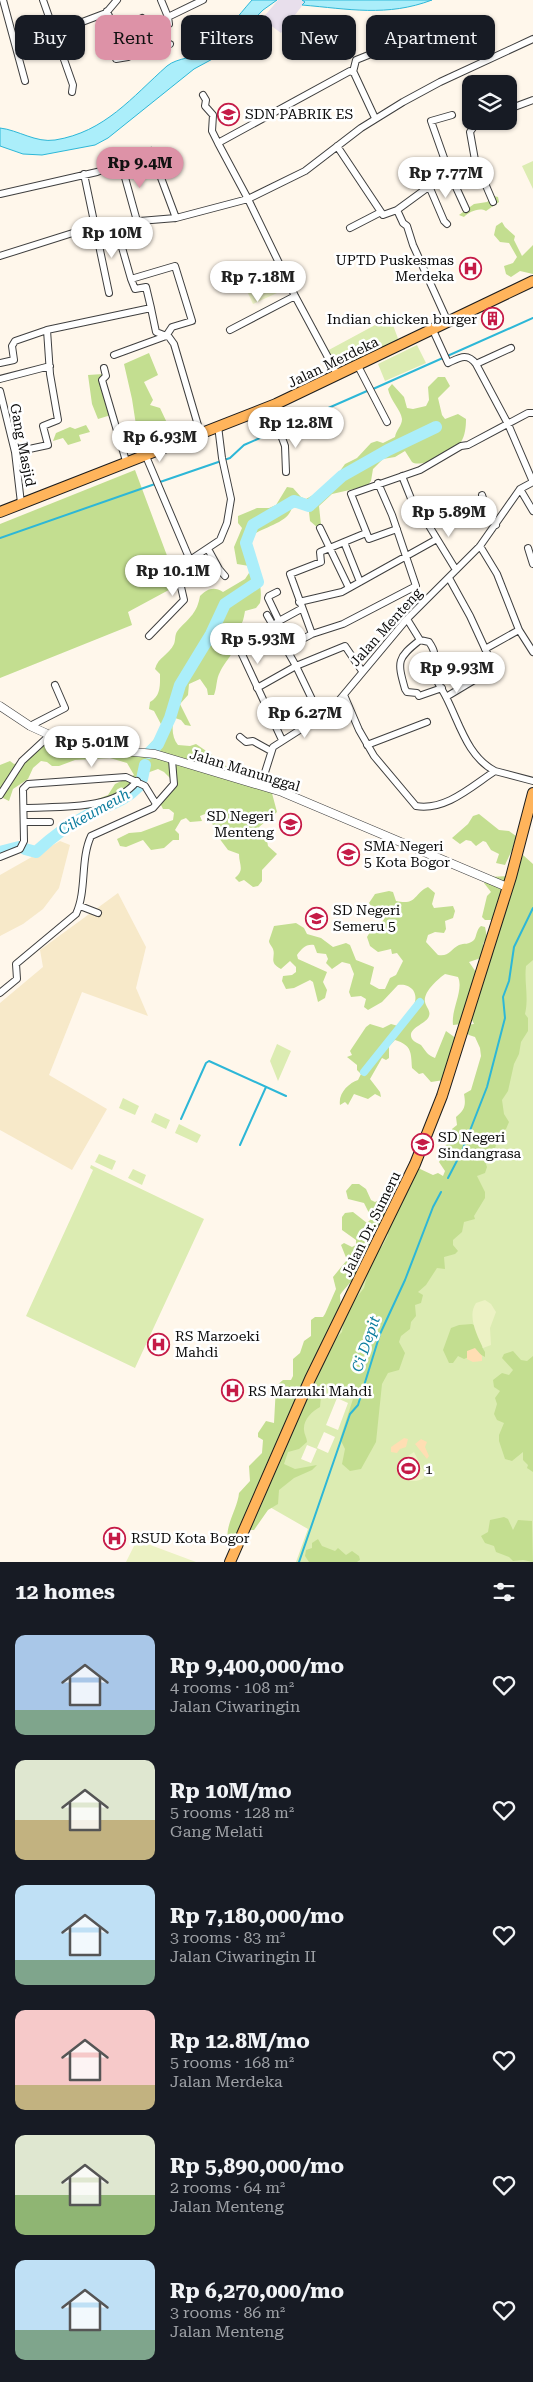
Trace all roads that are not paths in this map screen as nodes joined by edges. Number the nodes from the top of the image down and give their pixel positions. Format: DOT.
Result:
graph roads {
  1 [pos="4,0"];
  2 [pos="43,0"];
  3 [pos="117,0"];
  4 [pos="161,0"];
  5 [pos="204,0"];
  6 [pos="210,0"];
  7 [pos="107,11"];
  8 [pos="48,15"];
  9 [pos="109,15"];
  10 [pos="167,15"];
  11 [pos="171,16"];
  12 [pos="85,20"];
  13 [pos="533,39"];
  14 [pos="366,56"];
  15 [pos="63,60"];
  16 [pos="353,72"];
  17 [pos="25,80"];
  18 [pos="72,92"];
  19 [pos="203,95"];
  20 [pos="533,100"];
  21 [pos="517,106"];
  22 [pos="452,115"];
  23 [pos="376,118"];
  24 [pos="471,130"];
  25 [pos="218,143"];
  26 [pos="337,146"];
  27 [pos="475,160"];
  28 [pos="122,163"];
  29 [pos="449,172"];
  30 [pos="84,174"];
  31 [pos="429,186"];
  32 [pos="0,194"];
  33 [pos="248,199"];
  34 [pos="493,202"];
  35 [pos="466,209"];
  36 [pos="397,210"];
  37 [pos="381,212"];
  38 [pos="176,218"];
  39 [pos="137,221"];
  40 [pos="115,223"];
  41 [pos="447,224"];
  42 [pos="97,227"];
  43 [pos="350,228"];
  44 [pos="0,256"];
  45 [pos="131,279"];
  46 [pos="533,281"];
  47 [pos="109,293"];
  48 [pos="295,296"];
  49 [pos="152,308"];
  50 [pos="447,320"];
  51 [pos="432,328"];
  52 [pos="47,330"];
  53 [pos="230,330"];
  54 [pos="166,336"];
  55 [pos="511,348"];
  56 [pos="114,355"];
  57 [pos="0,363"];
  58 [pos="476,364"];
  59 [pos="50,366"];
  60 [pos="358,366"];
  61 [pos="104,368"];
  62 [pos="338,376"];
  63 [pos="0,379"];
  64 [pos="0,391"];
  65 [pos="276,404"];
  66 [pos="533,413"];
  67 [pos="387,422"];
  68 [pos="508,424"];
  69 [pos="218,426"];
  70 [pos="200,432"];
  71 [pos="121,444"];
  72 [pos="15,452"];
  73 [pos="145,454"];
  74 [pos="126,461"];
  75 [pos="286,472"];
  76 [pos="402,476"];
  77 [pos="533,482"];
  78 [pos="378,483"];
  79 [pos="520,489"];
  80 [pos="482,495"];
  81 [pos="21,503"];
  82 [pos="449,506"];
  83 [pos="533,511"];
  84 [pos="0,512"];
  85 [pos="424,516"];
  86 [pos="496,524"];
  87 [pos="320,528"];
  88 [pos="397,529"];
  89 [pos="366,533"];
  90 [pos="437,539"];
  91 [pos="344,542"];
  92 [pos="480,546"];
  93 [pos="330,548"];
  94 [pos="528,548"];
  95 [pos="208,549"];
  96 [pos="407,556"];
  97 [pos="190,560"];
  98 [pos="533,564"];
  99 [pos="456,570"];
  100 [pos="225,576"];
  101 [pos="449,578"];
  102 [pos="360,582"];
  103 [pos="349,588"];
  104 [pos="277,592"];
  105 [pos="299,602"];
  106 [pos="301,609"];
  107 [pos="267,615"];
  108 [pos="407,619"];
  109 [pos="279,621"];
  110 [pos="273,627"];
  111 [pos="519,630"];
  112 [pos="312,634"];
  113 [pos="150,636"];
  114 [pos="420,640"];
  115 [pos="292,645"];
  116 [pos="485,649"];
  117 [pos="533,652"];
  118 [pos="296,666"];
  119 [pos="362,671"];
  120 [pos="55,686"];
  121 [pos="257,688"];
  122 [pos="442,688"];
  123 [pos="344,694"];
  124 [pos="446,697"];
  125 [pos="0,706"];
  126 [pos="321,718"];
  127 [pos="427,722"];
  128 [pos="30,726"];
  129 [pos="49,736"];
  130 [pos="240,736"];
  131 [pos="282,740"];
  132 [pos="367,745"];
  133 [pos="271,751"];
  134 [pos="172,760"];
  135 [pos="495,771"];
  136 [pos="137,781"];
  137 [pos="533,781"];
  138 [pos="262,785"];
  139 [pos="533,793"];
  140 [pos="0,795"];
  141 [pos="156,804"];
  142 [pos="24,808"];
  143 [pos="24,822"];
  144 [pos="50,822"];
  145 [pos="0,857"];
  146 [pos="507,887"];
  147 [pos="80,906"];
  148 [pos="98,913"];
  149 [pos="0,993"];
  150 [pos="230,1562"];
  1 -- 17 [label="street"];
  2 -- 8 [label="street"];
  3 -- 7 [label="street"];
  4 -- 10 [label="street"];
  5 -- 6 [label="street"];
  5 -- 11 [label="street"];
  7 -- 9 [label="street"];
  7 -- 12 [label="street"];
  13 -- 23 [label="street"];
  14 -- 16 [label="street"];
  15 -- 18 [label="street"];
  16 -- 23 [label="street"];
  16 -- 25 [label="street"];
  19 -- 25 [label="street"];
  20 -- 21 [label="street"];
  22 -- 29 [label="street"];
  23 -- 26 [label="street"];
  24 -- 27 [label="street"];
  25 -- 33 [label="street"];
  26 -- 33 [label="street"];
  26 -- 37 [label="street"];
  27 -- 29 [label="street"];
  27 -- 34 [label="street"];
  28 -- 30 [label="street"];
  28 -- 38 [label="street"];
  28 -- 39 [label="street"];
  29 -- 31 [label="street"];
  29 -- 35 [label="street"];
  30 -- 32 [label="street"];
  30 -- 42 [label="street"];
  31 -- 36 [label="street"];
  31 -- 41 [label="street"];
  33 -- 38 [label="street"];
  33 -- 48 [label="street"];
  36 -- 37 [label="street"];
  36 -- 50 [label="street"];
  37 -- 43 [label="street"];
  38 -- 39 [label="street"];
  39 -- 40 [label="street"];
  40 -- 42 [label="street"];
  40 -- 45 [label="street"];
  42 -- 44 [label="street"];
  42 -- 47 [label="street"];
  45 -- 49 [label="street"];
  45 -- 54 [label="street"];
  46 -- 50 [label="main road, Jalan Merdeka"];
  48 -- 53 [label="street"];
  48 -- 62 [label="street"];
  49 -- 52 [label="street"];
  49 -- 54 [label="street"];
  50 -- 51 [label="main road, Jalan Merdeka"];
  51 -- 58 [label="street"];
  51 -- 60 [label="main road, Jalan Merdeka"];
  52 -- 57 [label="street"];
  52 -- 59 [label="street"];
  54 -- 56 [label="street"];
  54 -- 70 [label="street"];
  55 -- 58 [label="street"];
  58 -- 68 [label="street"];
  59 -- 63 [label="street"];
  59 -- 72 [label="street"];
  60 -- 62 [label="main road, Jalan Merdeka"];
  60 -- 67 [label="street"];
  61 -- 71 [label="street"];
  62 -- 65 [label="main road, Jalan Merdeka"];
  64 -- 72 [label="street, Gang Masjid"];
  65 -- 69 [label="main road, Jalan Merdeka"];
  65 -- 75 [label="street"];
  66 -- 68 [label="street"];
  68 -- 76 [label="street"];
  68 -- 77 [label="street"];
  69 -- 70 [label="main road, Jalan Merdeka"];
  69 -- 95 [label="street"];
  70 -- 73 [label="main road, Jalan Merdeka"];
  71 -- 73 [label="street"];
  71 -- 74 [label="street"];
  72 -- 81 [label="street, Gang Masjid"];
  73 -- 74 [label="main road, Jalan Merdeka"];
  73 -- 97 [label="street"];
  74 -- 81 [label="main road, Jalan Merdeka"];
  76 -- 78 [label="street"];
  76 -- 85 [label="street"];
  77 -- 79 [label="street, Jalan Menteng"];
  78 -- 88 [label="street"];
  78 -- 89 [label="street"];
  79 -- 83 [label="street"];
  79 -- 86 [label="street, Jalan Menteng"];
  80 -- 86 [label="street"];
  81 -- 84 [label="main road, Jalan Merdeka"];
  82 -- 85 [label="street"];
  85 -- 90 [label="street"];
  86 -- 92 [label="street, Jalan Menteng"];
  87 -- 93 [label="street"];
  88 -- 89 [label="street"];
  88 -- 96 [label="street"];
  89 -- 91 [label="street"];
  90 -- 96 [label="street"];
  90 -- 99 [label="street"];
  91 -- 93 [label="street"];
  91 -- 102 [label="street"];
  92 -- 99 [label="street, Jalan Menteng"];
  92 -- 111 [label="street"];
  93 -- 103 [label="street"];
  93 -- 105 [label="street"];
  94 -- 98 [label="street"];
  95 -- 97 [label="street"];
  95 -- 100 [label="street"];
  96 -- 102 [label="street"];
  96 -- 112 [label="street"];
  97 -- 113 [label="street"];
  99 -- 101 [label="street, Jalan Menteng"];
  101 -- 108 [label="street, Jalan Menteng"];
  101 -- 116 [label="street"];
  102 -- 103 [label="street"];
  103 -- 105 [label="street"];
  104 -- 109 [label="street"];
  105 -- 106 [label="street"];
  106 -- 109 [label="street"];
  106 -- 112 [label="street"];
  107 -- 110 [label="street"];
  108 -- 114 [label="street"];
  108 -- 119 [label="street, Jalan Menteng"];
  109 -- 110 [label="street"];
  110 -- 118 [label="street"];
  110 -- 121 [label="street"];
  111 -- 116 [label="street"];
  111 -- 117 [label="street"];
  112 -- 115 [label="street"];
  114 -- 122 [label="street"];
  114 -- 122 [label="street"];
  116 -- 124 [label="street"];
  118 -- 119 [label="street"];
  118 -- 121 [label="street"];
  118 -- 126 [label="street"];
  119 -- 123 [label="street, Jalan Menteng"];
  120 -- 128 [label="street"];
  121 -- 131 [label="street"];
  122 -- 124 [label="street"];
  123 -- 126 [label="street, Jalan Menteng"];
  123 -- 132 [label="street"];
  124 -- 135 [label="street"];
  125 -- 128 [label="street, Jalan Manunggal"];
  126 -- 131 [label="street, Jalan Menteng"];
  127 -- 132 [label="street"];
  128 -- 129 [label="street, Jalan Manunggal"];
  129 -- 134 [label="street, Jalan Manunggal"];
  129 -- 140 [label="street"];
  130 -- 133 [label="street"];
  131 -- 133 [label="street, Jalan Menteng"];
  132 -- 135 [label="street"];
  133 -- 138 [label="street"];
  134 -- 138 [label="street, Jalan Manunggal"];
  134 -- 141 [label="street"];
  135 -- 137 [label="street"];
  136 -- 141 [label="street"];
  136 -- 142 [label="street"];
  136 -- 142 [label="street"];
  138 -- 146 [label="street, Jalan Manunggal"];
  139 -- 146 [label="main road"];
  141 -- 147 [label="street"];
  142 -- 143 [label="street"];
  143 -- 144 [label="street"];
  143 -- 145 [label="street"];
  146 -- 150 [label="main road, Jalan Dr. Sumeru"];
  147 -- 148 [label="street"];
  147 -- 149 [label="street"];
}
